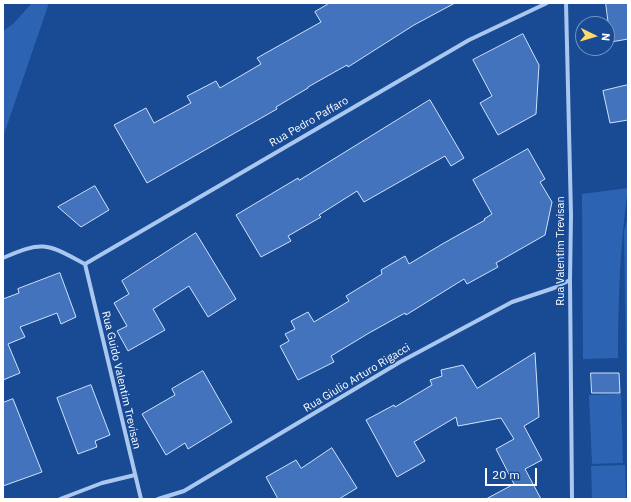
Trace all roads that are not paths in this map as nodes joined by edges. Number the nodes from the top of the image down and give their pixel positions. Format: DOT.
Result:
graph roads {
  1 [pos="547,3"];
  2 [pos="566,3"];
  3 [pos="3,258"];
  4 [pos="85,264"];
  5 [pos="570,280"];
  6 [pos="134,475"];
  7 [pos="60,499"];
  8 [pos="141,499"];
  9 [pos="158,499"];
  10 [pos="572,499"];
  1 -- 4 [label="street, Rua Pedro Paffaro"];
  2 -- 5 [label="street, Rua Valentim Trevisan"];
  3 -- 4 [label="street"];
  4 -- 6 [label="street, Rua Guido Valentim Trevisan"];
  5 -- 9 [label="street, Rua Giulio Arturo Rigacci"];
  5 -- 10 [label="street, Rua Valentim Trevisan"];
  6 -- 7 [label="street"];
  6 -- 8 [label="street, Rua Guido Valentim Trevisan"];
}
